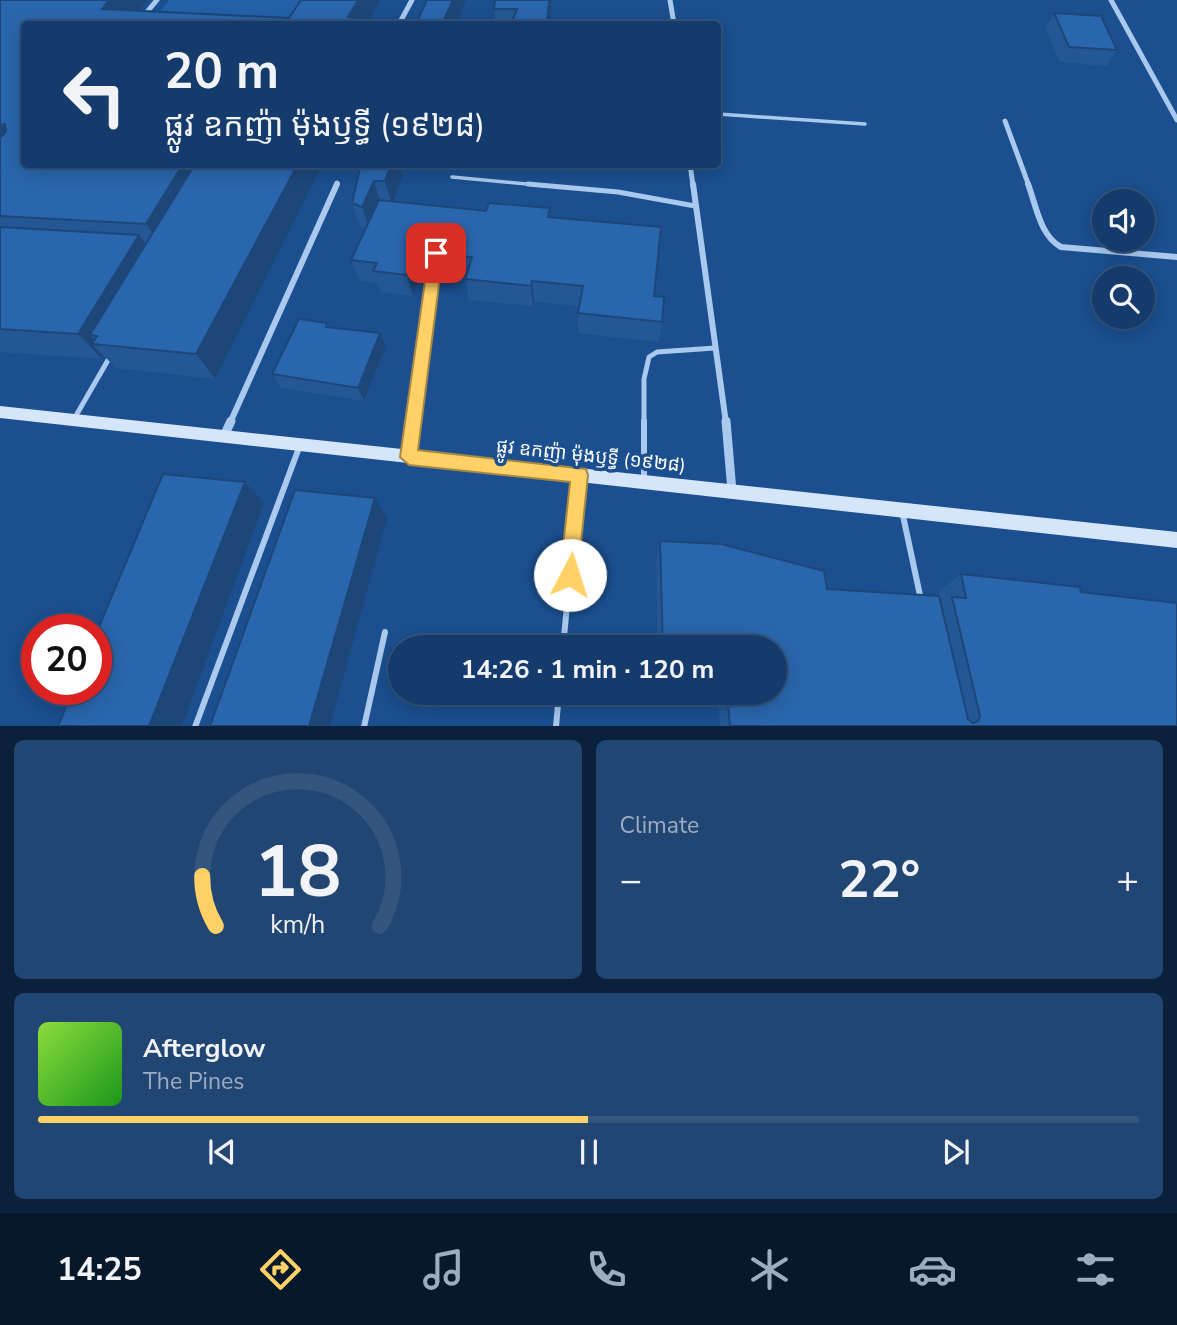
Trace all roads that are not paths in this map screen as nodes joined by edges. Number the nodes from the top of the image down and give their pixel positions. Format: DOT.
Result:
graph roads {
  1 [pos="157,0"];
  2 [pos="412,0"];
  3 [pos="670,0"];
  4 [pos="1111,0"];
  5 [pos="142,18"];
  6 [pos="156,19"];
  7 [pos="139,21"];
  8 [pos="401,21"];
  9 [pos="674,21"];
  10 [pos="1166,99"];
  11 [pos="1177,100"];
  12 [pos="721,114"];
  13 [pos="1177,120"];
  14 [pos="1005,121"];
  15 [pos="865,124"];
  16 [pos="690,168"];
  17 [pos="452,177"];
  18 [pos="337,183"];
  19 [pos="695,206"];
  20 [pos="436,253"];
  21 [pos="1177,257"];
  22 [pos="715,348"];
  23 [pos="114,350"];
  24 [pos="0,412"];
  25 [pos="74,420"];
  26 [pos="224,436"];
  27 [pos="300,445"];
  28 [pos="409,457"];
  29 [pos="579,475"];
  30 [pos="644,482"];
  31 [pos="732,492"];
  32 [pos="902,510"];
  33 [pos="1177,540"];
  34 [pos="922,605"];
  35 [pos="385,632"];
  36 [pos="564,635"];
  37 [pos="558,705"];
  38 [pos="195,726"];
  39 [pos="364,726"];
  40 [pos="556,726"];
  1 -- 5 [label="street"];
  2 -- 8 [label="street"];
  3 -- 9 [label="street"];
  4 -- 10 [label="street"];
  5 -- 6 [label="street"];
  5 -- 7 [label="street"];
  10 -- 11 [label="street"];
  10 -- 13 [label="street"];
  12 -- 15 [label="lane"];
  14 -- 21 [label="street"];
  16 -- 19 [label="street"];
  17 -- 19 [label="lane"];
  18 -- 26 [label="street"];
  19 -- 22 [label="street"];
  20 -- 28 [label="lane"];
  22 -- 30 [label="lane"];
  22 -- 31 [label="street"];
  23 -- 25 [label="lane"];
  24 -- 25 [label="main road, ផ្លូវ ឧកញ៉ា ម៉ុងឫទ្ធី (១៩២៨)"];
  25 -- 26 [label="main road, ផ្លូវ ឧកញ៉ា ម៉ុងឫទ្ធី (១៩២៨)"];
  26 -- 27 [label="main road, ផ្លូវ ឧកញ៉ា ម៉ុងឫទ្ធី (១៩២៨)"];
  27 -- 28 [label="main road, ផ្លូវ ឧកញ៉ា ម៉ុងឫទ្ធី (១៩២៨)"];
  27 -- 38 [label="lane"];
  28 -- 29 [label="main road, ផ្លូវ ឧកញ៉ា ម៉ុងឫទ្ធី (១៩២៨)"];
  29 -- 30 [label="main road, ផ្លូវ ឧកញ៉ា ម៉ុងឫទ្ធី (១៩២៨)"];
  29 -- 36 [label="lane"];
  30 -- 31 [label="main road, ផ្លូវ ឧកញ៉ា ម៉ុងឫទ្ធី (១៩២៨)"];
  31 -- 32 [label="main road, ផ្លូវ ឧកញ៉ា ម៉ុងឫទ្ធី (១៩២៨)"];
  32 -- 33 [label="main road, ផ្លូវ ឧកញ៉ា ម៉ុងឫទ្ធី (១៩២៨)"];
  32 -- 34 [label="lane"];
  35 -- 39 [label="lane"];
  37 -- 40 [label="lane"];
}
